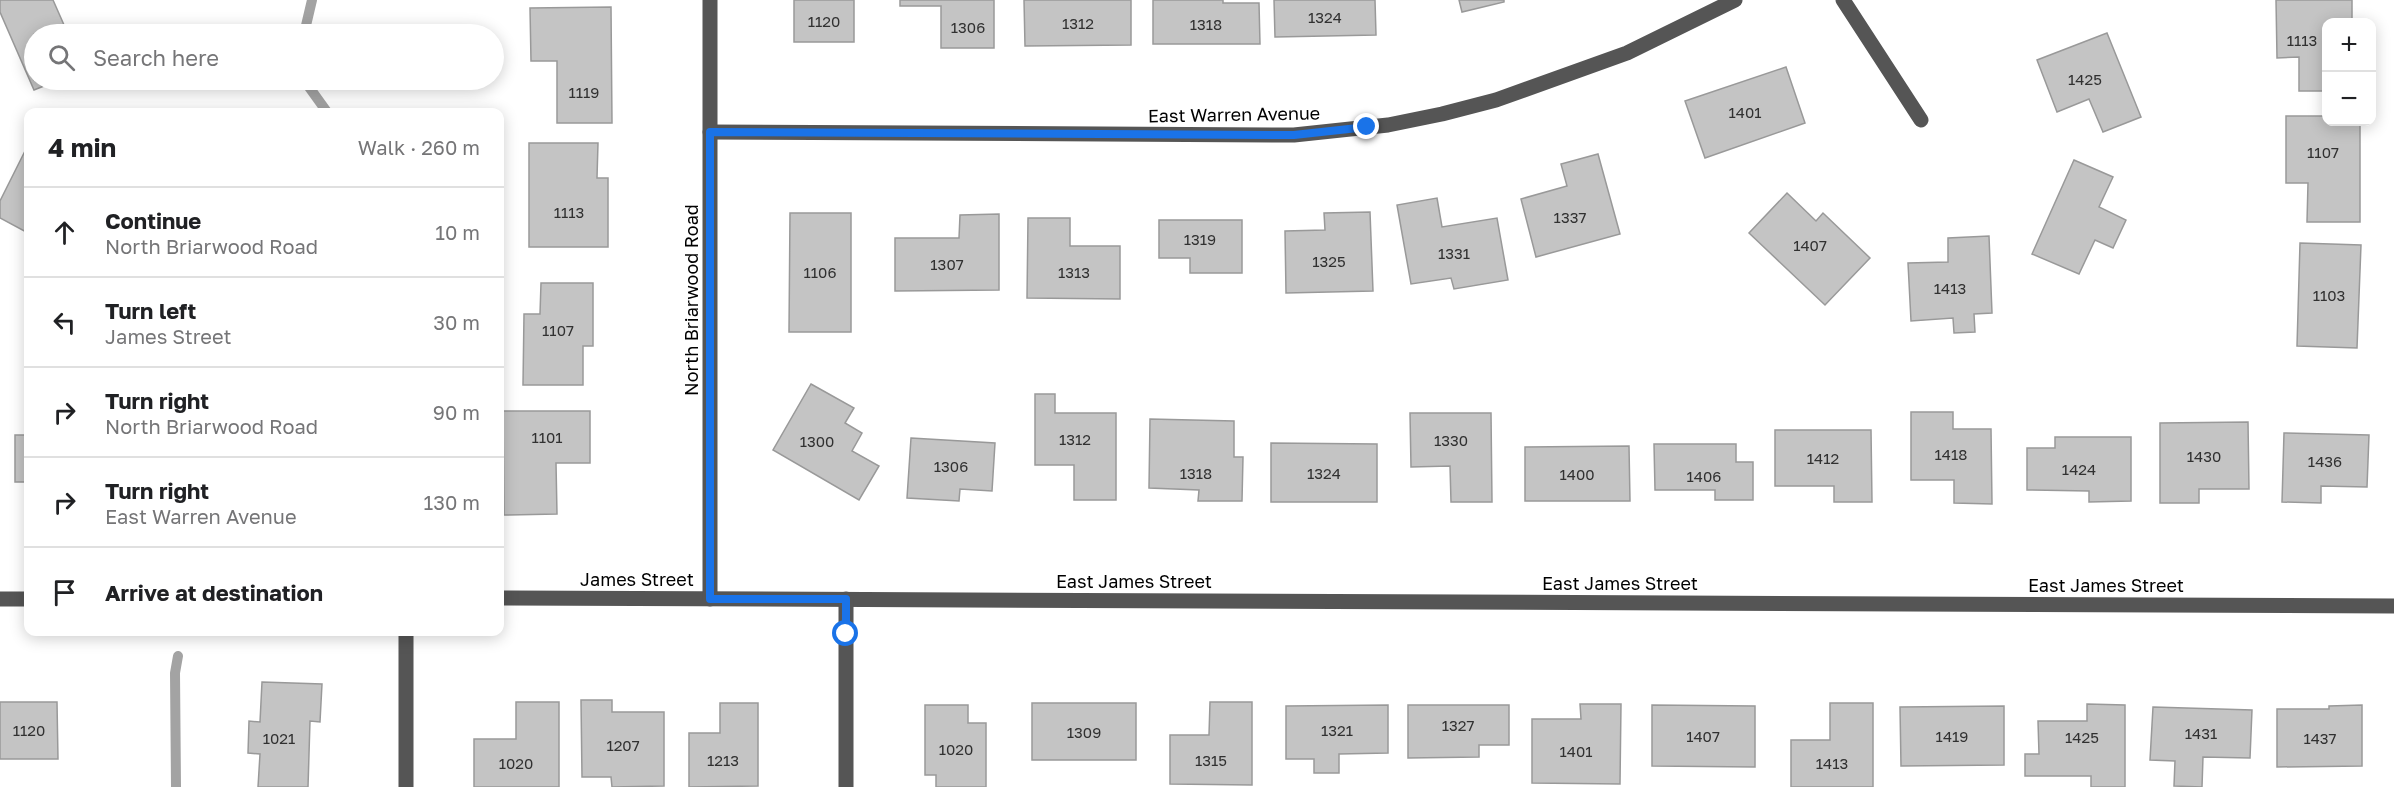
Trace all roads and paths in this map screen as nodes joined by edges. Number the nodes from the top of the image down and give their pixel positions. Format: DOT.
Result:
graph roads {
  1 [pos="710,0"];
  2 [pos="1735,0"];
  3 [pos="1843,0"];
  4 [pos="1921,120"];
  5 [pos="710,132"];
  6 [pos="504,598"];
  7 [pos="0,599"];
  8 [pos="24,599"];
  9 [pos="710,599"];
  10 [pos="846,599"];
  11 [pos="2394,606"];
  12 [pos="406,636"];
  13 [pos="406,787"];
  14 [pos="846,787"];
  1 -- 5 [label="street, North Briarwood Road"];
  2 -- 5 [label="street, East Warren Avenue"];
  3 -- 4 [label="street"];
  5 -- 9 [label="street, North Briarwood Road"];
  6 -- 9 [label="street, James Street"];
  7 -- 8 [label="street"];
  9 -- 10 [label="street, James Street"];
  10 -- 11 [label="street, East James Street"];
  10 -- 14 [label="street"];
  12 -- 13 [label="street"];
}
